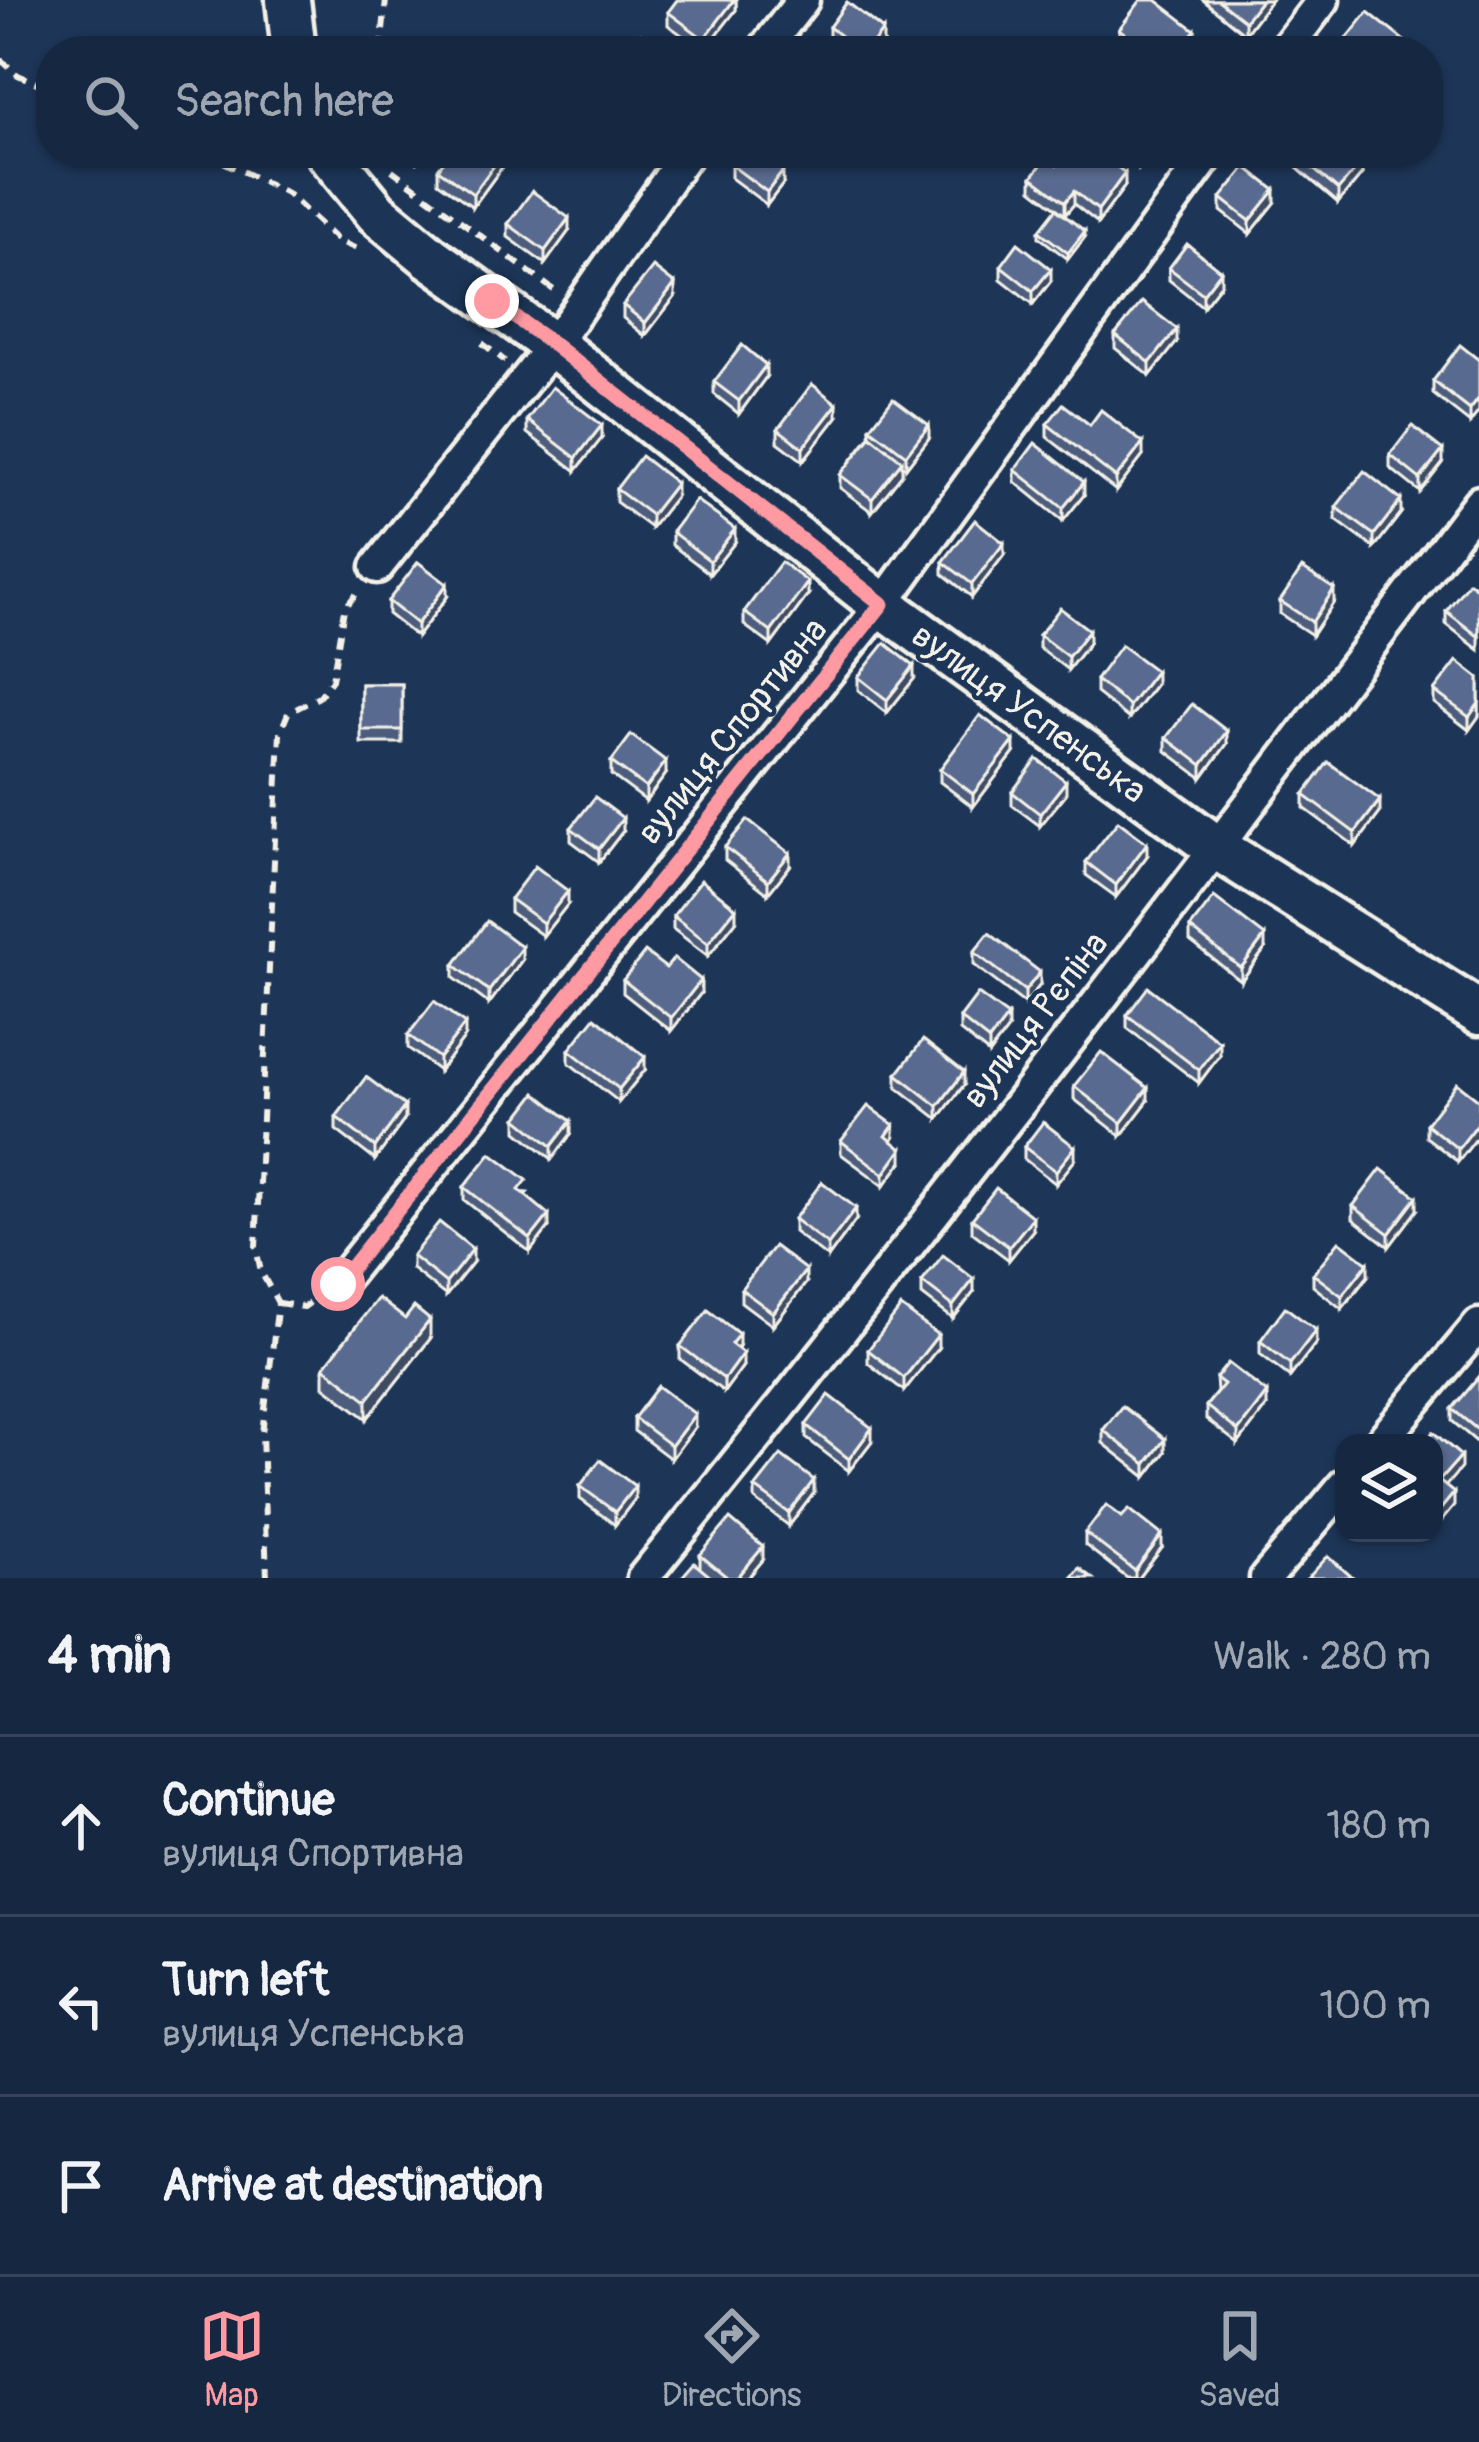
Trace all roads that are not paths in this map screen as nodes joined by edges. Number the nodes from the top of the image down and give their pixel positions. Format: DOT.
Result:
graph roads {
  1 [pos="288,0"];
  2 [pos="803,0"];
  3 [pos="1323,0"];
  4 [pos="293,36"];
  5 [pos="775,36"];
  6 [pos="1295,36"];
  7 [pos="340,168"];
  8 [pos="677,168"];
  9 [pos="1198,168"];
  10 [pos="554,345"];
  11 [pos="1479,502"];
  12 [pos="377,567"];
  13 [pos="882,604"];
  14 [pos="1217,848"];
  15 [pos="1479,1013"];
  16 [pos="338,1284"];
  17 [pos="1479,1325"];
  18 [pos="1388,1434"];
  19 [pos="1335,1496"];
  20 [pos="643,1578"];
  21 [pos="1266,1578"];
  1 -- 4 [label="street"];
  2 -- 5 [label="street"];
  3 -- 6 [label="street"];
  7 -- 10 [label="street, вулиця Успенська"];
  8 -- 10 [label="street"];
  9 -- 13 [label="street, вулиця Спортивна"];
  10 -- 12 [label="street"];
  10 -- 13 [label="street, вулиця Успенська"];
  11 -- 14 [label="street, вулиця Рєпіна"];
  13 -- 14 [label="street, вулиця Успенська"];
  13 -- 16 [label="street, вулиця Спортивна"];
  14 -- 15 [label="street, вулиця Успенська"];
  14 -- 20 [label="street, вулиця Рєпіна"];
  17 -- 18 [label="street"];
  19 -- 21 [label="street"];
}
